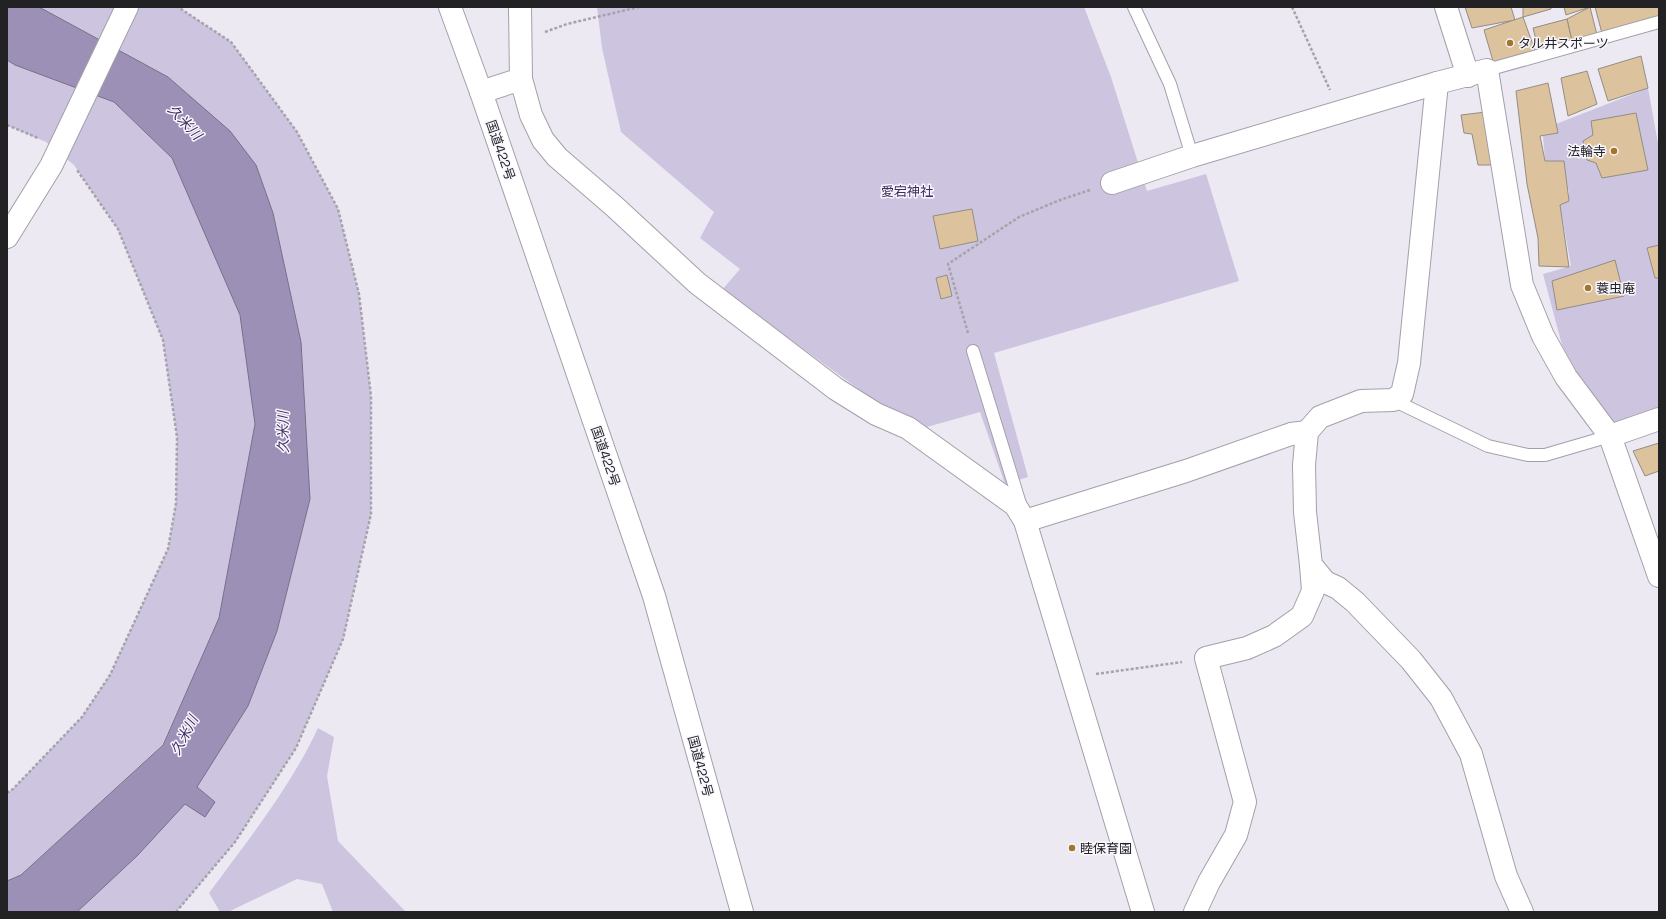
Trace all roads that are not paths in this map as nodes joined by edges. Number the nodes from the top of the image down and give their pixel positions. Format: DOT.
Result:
graph roads {
  1 [pos="127,7"];
  2 [pos="450,7"];
  3 [pos="520,7"];
  4 [pos="1134,7"];
  5 [pos="1446,7"];
  6 [pos="1659,22"];
  7 [pos="1478,73"];
  8 [pos="521,79"];
  9 [pos="1437,83"];
  10 [pos="481,92"];
  11 [pos="1192,156"];
  12 [pos="1112,183"];
  13 [pos="7,237"];
  14 [pos="973,351"];
  15 [pos="1393,400"];
  16 [pos="1659,419"];
  17 [pos="1306,432"];
  18 [pos="1610,436"];
  19 [pos="1025,521"];
  20 [pos="1312,565"];
  21 [pos="1659,576"];
  22 [pos="742,912"];
  23 [pos="1143,912"];
  24 [pos="1195,912"];
  25 [pos="1522,912"];
  1 -- 13 [label="main road"];
  2 -- 10 [label="main road, 国道422号"];
  3 -- 8 [label="main road"];
  4 -- 11 [label="lane"];
  5 -- 7 [label="main road"];
  6 -- 7 [label="lane"];
  7 -- 9 [label="main road"];
  7 -- 18 [label="main road"];
  8 -- 10 [label="main road"];
  8 -- 19 [label="main road"];
  9 -- 11 [label="main road"];
  9 -- 15 [label="main road"];
  10 -- 22 [label="main road, 国道422号"];
  11 -- 12 [label="main road"];
  14 -- 19 [label="lane"];
  15 -- 17 [label="main road"];
  15 -- 18 [label="lane"];
  16 -- 18 [label="main road"];
  17 -- 19 [label="main road"];
  17 -- 20 [label="main road"];
  18 -- 21 [label="main road"];
  19 -- 23 [label="main road"];
  20 -- 24 [label="main road"];
  20 -- 25 [label="main road"];
}
